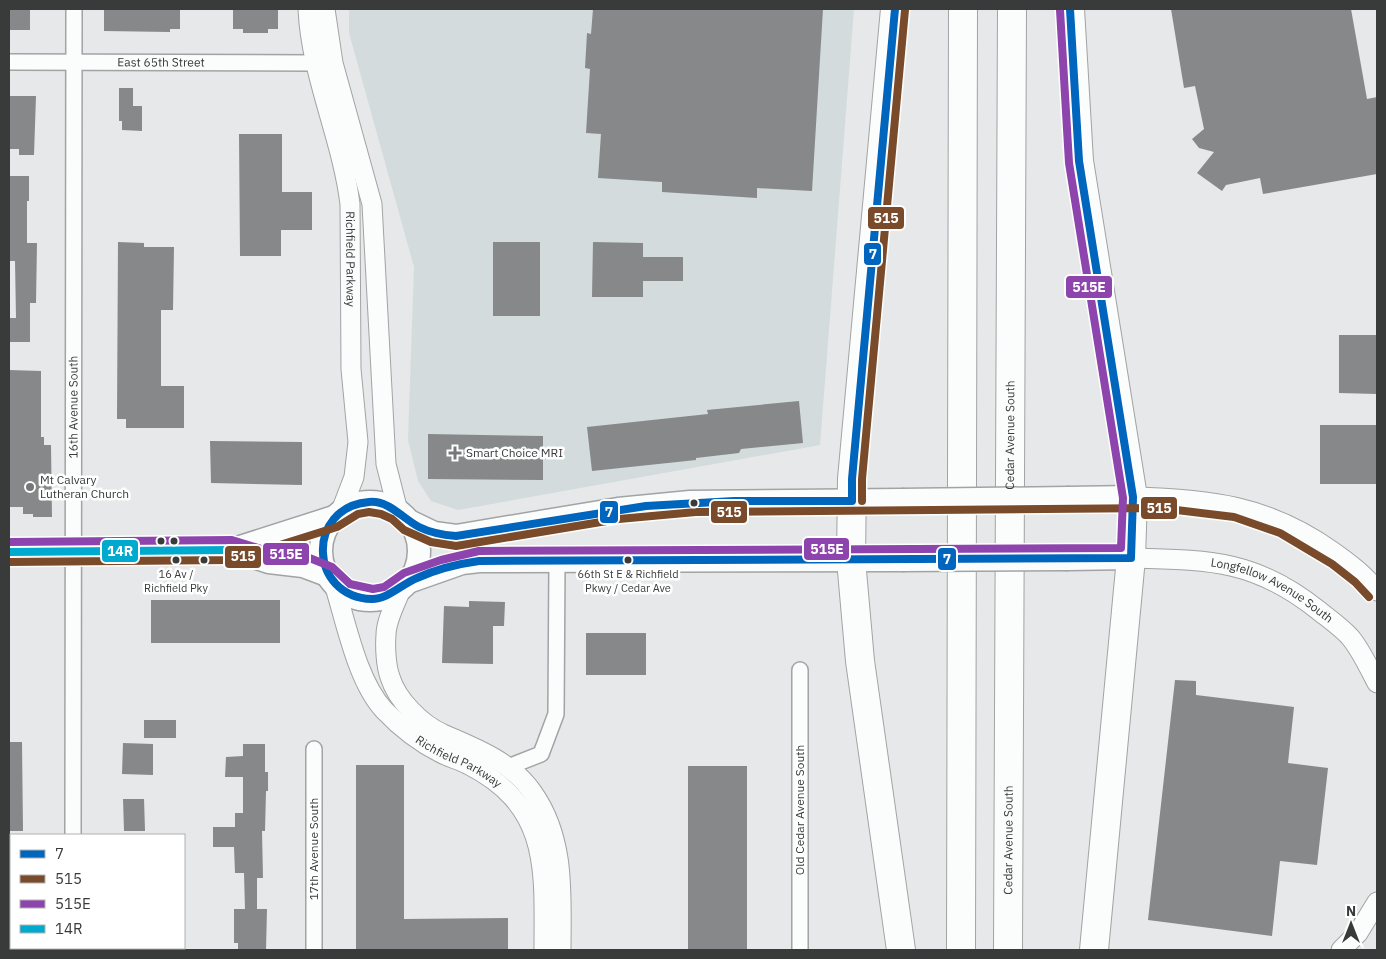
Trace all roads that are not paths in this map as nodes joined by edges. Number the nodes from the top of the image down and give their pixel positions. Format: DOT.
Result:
graph roads {
  1 [pos="74,9"];
  2 [pos="308,9"];
  3 [pos="325,9"];
  4 [pos="895,9"];
  5 [pos="963,9"];
  6 [pos="1012,9"];
  7 [pos="1070,9"];
  8 [pos="9,62"];
  9 [pos="74,62"];
  10 [pos="315,63"];
  11 [pos="350,303"];
  12 [pos="383,394"];
  13 [pos="1133,497"];
  14 [pos="852,501"];
  15 [pos="338,514"];
  16 [pos="403,516"];
  17 [pos="72,550"];
  18 [pos="231,550"];
  19 [pos="9,552"];
  20 [pos="1131,558"];
  21 [pos="851,560"];
  22 [pos="556,561"];
  23 [pos="331,579"];
  24 [pos="404,585"];
  25 [pos="1377,592"];
  26 [pos="800,670"];
  27 [pos="1377,683"];
  28 [pos="314,749"];
  29 [pos="508,767"];
  30 [pos="73,834"];
  31 [pos="1377,902"];
  32 [pos="314,950"];
  33 [pos="544,950"];
  34 [pos="561,950"];
  35 [pos="800,950"];
  36 [pos="901,950"];
  37 [pos="961,950"];
  38 [pos="1008,950"];
  39 [pos="1094,950"];
  40 [pos="1341,950"];
  1 -- 9 [label="street, 16th Avenue South"];
  2 -- 10 [label="street, Richfield Parkway"];
  3 -- 12 [label="street, Richfield Parkway"];
  4 -- 14 [label="highway"];
  5 -- 37 [label="highway"];
  6 -- 38 [label="highway, Cedar Avenue South"];
  7 -- 13 [label="highway"];
  8 -- 9 [label="street, East 65th Street"];
  9 -- 10 [label="street, East 65th Street"];
  9 -- 17 [label="street, 16th Avenue South"];
  10 -- 11 [label="street, Richfield Parkway"];
  11 -- 12 [label="street"];
  11 -- 15 [label="street, Richfield Parkway"];
  12 -- 16 [label="street, Richfield Parkway"];
  13 -- 14 [label="main road, bridge"];
  13 -- 20 [label="highway"];
  13 -- 25 [label="street"];
  14 -- 16 [label="main road"];
  14 -- 21 [label="highway"];
  15 -- 16 [label="main road"];
  15 -- 18 [label="main road"];
  15 -- 23 [label="main road"];
  16 -- 24 [label="main road"];
  17 -- 18 [label="main road"];
  17 -- 19 [label="main road"];
  17 -- 30 [label="street, 16th Avenue South"];
  18 -- 23 [label="main road"];
  20 -- 21 [label="main road, bridge"];
  20 -- 27 [label="street, Longfellow Avenue South"];
  20 -- 39 [label="highway"];
  21 -- 22 [label="main road"];
  21 -- 36 [label="highway"];
  22 -- 24 [label="main road"];
  22 -- 29 [label="street, Richfield Parkway"];
  23 -- 24 [label="main road"];
  23 -- 33 [label="street, Richfield Parkway"];
  24 -- 29 [label="street, Richfield Parkway"];
  26 -- 35 [label="street, Old Cedar Avenue South"];
  28 -- 32 [label="street, 17th Avenue South"];
  29 -- 34 [label="street, Richfield Parkway"];
  31 -- 40 [label="street"];
}
